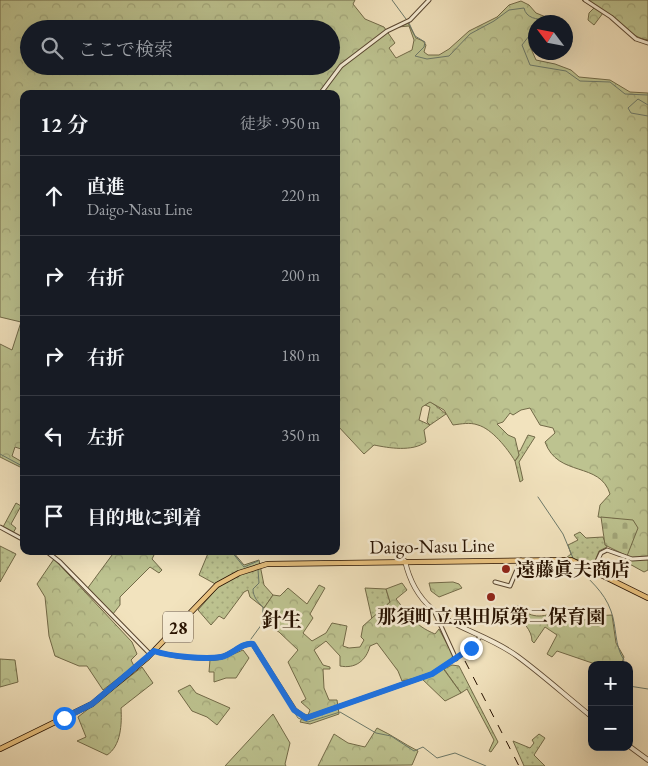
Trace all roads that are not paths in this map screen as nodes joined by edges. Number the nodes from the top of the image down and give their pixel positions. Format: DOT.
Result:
graph roads {
  1 [pos="429,0"];
  2 [pos="585,0"];
  3 [pos="648,42"];
  4 [pos="340,67"];
  5 [pos="334,75"];
  6 [pos="323,90"];
  7 [pos="0,528"];
  8 [pos="20,538"];
  9 [pos="51,555"];
  10 [pos="648,558"];
  11 [pos="521,560"];
  12 [pos="405,561"];
  13 [pos="593,570"];
  14 [pos="494,582"];
  15 [pos="648,598"];
  16 [pos="435,613"];
  17 [pos="480,637"];
  18 [pos="152,653"];
  19 [pos="456,659"];
  20 [pos="588,714"];
  21 [pos="0,749"];
  22 [pos="633,749"];
  23 [pos="648,760"];
  1 -- 4 [label="street"];
  2 -- 3 [label="street"];
  5 -- 6 [label="street"];
  7 -- 8 [label="street"];
  9 -- 18 [label="street"];
  10 -- 13 [label="street"];
  11 -- 12 [label="main road, Daigo-Nasu Line / 28"];
  11 -- 13 [label="main road, Daigo-Nasu Line / 28"];
  11 -- 14 [label="street"];
  12 -- 16 [label="street"];
  12 -- 18 [label="main road, Daigo-Nasu Line / 28"];
  13 -- 15 [label="main road, Daigo-Nasu Line / 28"];
  16 -- 17 [label="street"];
  16 -- 19 [label="street"];
  17 -- 19 [label="street"];
  17 -- 20 [label="street"];
  18 -- 19 [label="street"];
  18 -- 21 [label="main road, Daigo-Nasu Line / 28"];
  22 -- 23 [label="street"];
}
